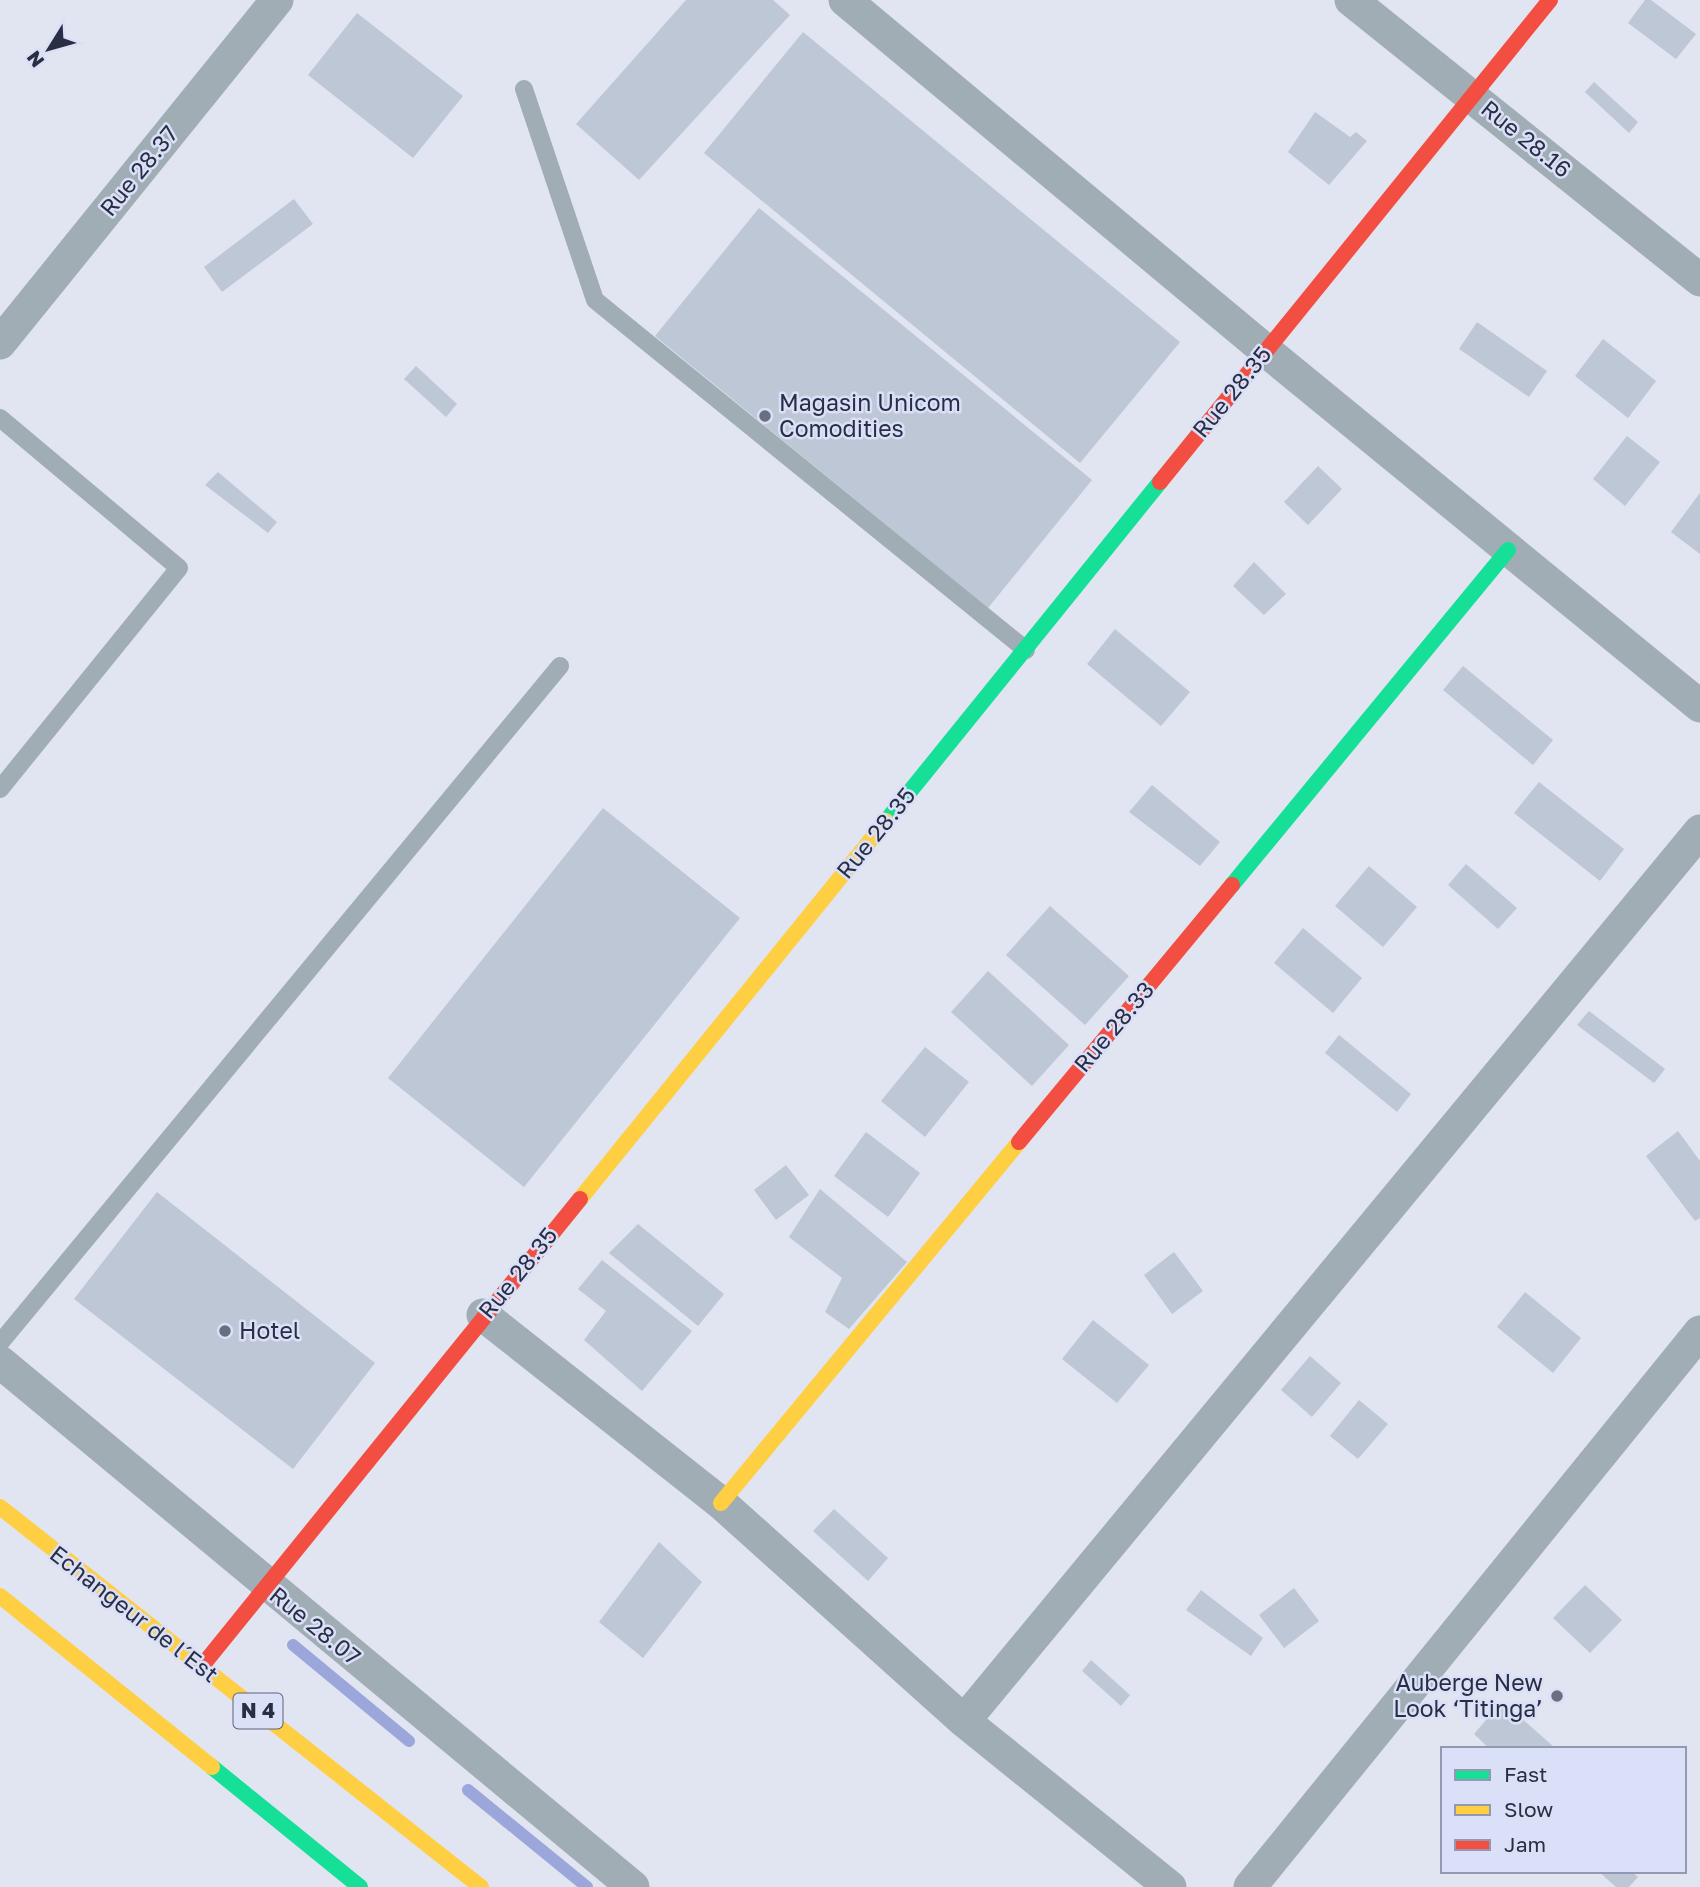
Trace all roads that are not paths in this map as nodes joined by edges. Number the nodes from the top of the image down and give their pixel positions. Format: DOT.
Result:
graph roads {
  1 [pos="277,0"];
  2 [pos="845,0"];
  3 [pos="1351,0"];
  4 [pos="1550,0"];
  5 [pos="524,89"];
  6 [pos="1471,95"];
  7 [pos="1700,280"];
  8 [pos="0,343"];
  9 [pos="1265,350"];
  10 [pos="0,418"];
  11 [pos="1508,550"];
  12 [pos="1026,650"];
  13 [pos="560,666"];
  14 [pos="1700,706"];
  15 [pos="0,789"];
  16 [pos="1700,831"];
  17 [pos="483,1315"];
  18 [pos="1700,1332"];
  19 [pos="0,1343"];
  20 [pos="0,1362"];
  21 [pos="0,1498"];
  22 [pos="721,1503"];
  23 [pos="0,1507"];
  24 [pos="48,1546"];
  25 [pos="265,1585"];
  26 [pos="0,1596"];
  27 [pos="0,1604"];
  28 [pos="65,1648"];
  29 [pos="202,1667"];
  30 [pos="964,1721"];
  31 [pos="478,1883"];
  32 [pos="360,1887"];
  33 [pos="632,1887"];
  34 [pos="1170,1887"];
  35 [pos="1250,1887"];
  1 -- 8 [label="street, Rue 28.37"];
  2 -- 9 [label="street"];
  3 -- 6 [label="street, Rue 28.16"];
  4 -- 6 [label="main road, Rue 28.35"];
  5 -- 12 [label="lane"];
  6 -- 7 [label="street, Rue 28.16"];
  6 -- 9 [label="main road, Rue 28.35"];
  9 -- 11 [label="street"];
  9 -- 12 [label="main road, Rue 28.35"];
  10 -- 15 [label="lane"];
  11 -- 14 [label="street"];
  11 -- 22 [label="main road, Rue 28.33"];
  12 -- 17 [label="main road, Rue 28.35"];
  13 -- 19 [label="lane"];
  16 -- 30 [label="street"];
  17 -- 22 [label="street"];
  17 -- 25 [label="main road, Rue 28.35"];
  18 -- 35 [label="street"];
  20 -- 25 [label="street, Rue 28.07"];
  21 -- 24 [label="main road"];
  22 -- 30 [label="street"];
  23 -- 24 [label="main road, Echangeur de l´Est / N 4"];
  24 -- 29 [label="main road, Echangeur de l´Est / N 4"];
  25 -- 29 [label="main road, Rue 28.35"];
  25 -- 33 [label="street, Rue 28.07"];
  26 -- 28 [label="main road"];
  27 -- 28 [label="main road"];
  28 -- 32 [label="main road"];
  29 -- 31 [label="main road, Echangeur de l´Est / N 4"];
  30 -- 34 [label="street"];
}
